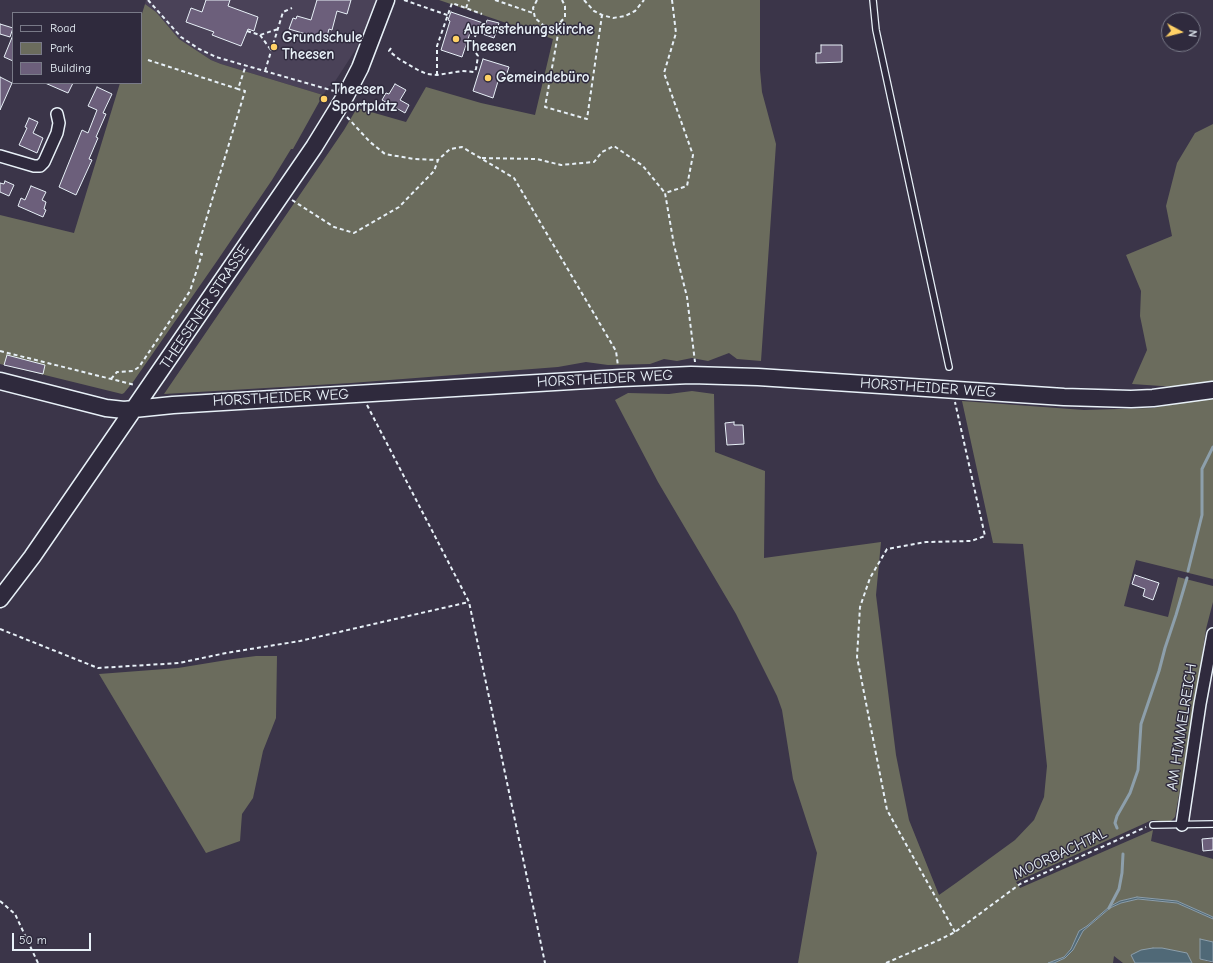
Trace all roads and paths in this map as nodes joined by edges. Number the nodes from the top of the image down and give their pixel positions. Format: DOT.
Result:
graph roads {
  1 [pos="148,0"];
  2 [pos="386,0"];
  3 [pos="404,0"];
  4 [pos="469,0"];
  5 [pos="495,0"];
  6 [pos="537,0"];
  7 [pos="562,0"];
  8 [pos="584,0"];
  9 [pos="644,0"];
  10 [pos="672,0"];
  11 [pos="873,0"];
  12 [pos="292,8"];
  13 [pos="466,8"];
  14 [pos="533,13"];
  15 [pos="482,14"];
  16 [pos="449,15"];
  17 [pos="602,16"];
  18 [pos="560,23"];
  19 [pos="278,29"];
  20 [pos="247,31"];
  21 [pos="476,32"];
  22 [pos="260,35"];
  23 [pos="391,48"];
  24 [pos="272,50"];
  25 [pos="148,60"];
  26 [pos="246,65"];
  27 [pos="266,71"];
  28 [pos="437,75"];
  29 [pos="238,88"];
  30 [pos="342,102"];
  31 [pos="57,114"];
  32 [pos="0,156"];
  33 [pos="481,158"];
  34 [pos="438,160"];
  35 [pos="665,193"];
  36 [pos="283,194"];
  37 [pos="0,351"];
  38 [pos="949,367"];
  39 [pos="697,375"];
  40 [pos="621,378"];
  41 [pos="111,379"];
  42 [pos="0,381"];
  43 [pos="140,386"];
  44 [pos="952,390"];
  45 [pos="1213,390"];
  46 [pos="361,394"];
  47 [pos="135,409"];
  48 [pos="0,599"];
  49 [pos="469,602"];
  50 [pos="0,629"];
  51 [pos="1213,634"];
  52 [pos="1153,824"];
  53 [pos="1213,824"];
  54 [pos="1182,825"];
  55 [pos="0,902"];
  56 [pos="955,932"];
  57 [pos="38,963"];
  58 [pos="545,963"];
  59 [pos="886,963"];
  1 -- 26 [label="path"];
  2 -- 30 [label="street, THEESENER STRASSE"];
  3 -- 16 [label="path"];
  4 -- 13 [label="path"];
  5 -- 14 [label="path"];
  6 -- 14 [label="path"];
  7 -- 18 [label="path"];
  8 -- 17 [label="path"];
  9 -- 17 [label="path"];
  10 -- 35 [label="path"];
  11 -- 38 [label="lane"];
  12 -- 19 [label="path"];
  13 -- 15 [label="path"];
  13 -- 16 [label="path"];
  14 -- 18 [label="path"];
  16 -- 28 [label="path"];
  17 -- 18 [label="path"];
  19 -- 22 [label="path"];
  19 -- 24 [label="path"];
  20 -- 22 [label="path"];
  21 -- 28 [label="path"];
  22 -- 24 [label="path"];
  23 -- 28 [label="path"];
  24 -- 27 [label="path"];
  25 -- 29 [label="path"];
  26 -- 27 [label="path"];
  26 -- 29 [label="path"];
  27 -- 30 [label="path"];
  29 -- 41 [label="path"];
  30 -- 34 [label="path"];
  30 -- 36 [label="street, THEESENER STRASSE"];
  31 -- 32 [label="street"];
  33 -- 34 [label="path"];
  33 -- 35 [label="path"];
  33 -- 40 [label="path"];
  34 -- 36 [label="path"];
  35 -- 39 [label="path"];
  36 -- 47 [label="street, THEESENER STRASSE"];
  37 -- 41 [label="path"];
  39 -- 40 [label="street, HORSTHEIDER WEG"];
  39 -- 44 [label="street, HORSTHEIDER WEG"];
  40 -- 46 [label="street, HORSTHEIDER WEG"];
  41 -- 43 [label="path"];
  42 -- 47 [label="street, HORSTHEIDER WEG"];
  44 -- 45 [label="street, HORSTHEIDER WEG"];
  44 -- 56 [label="path"];
  46 -- 47 [label="street, HORSTHEIDER WEG"];
  46 -- 49 [label="path"];
  47 -- 48 [label="street, THEESENER STRASSE"];
  49 -- 50 [label="path"];
  49 -- 58 [label="path"];
  51 -- 54 [label="street, AM HIMMELREICH"];
  52 -- 54 [label="lane"];
  52 -- 56 [label="path, MOORBACHTAL"];
  53 -- 54 [label="lane"];
  55 -- 57 [label="path"];
  56 -- 59 [label="path, MOORBACHTAL"];
}
